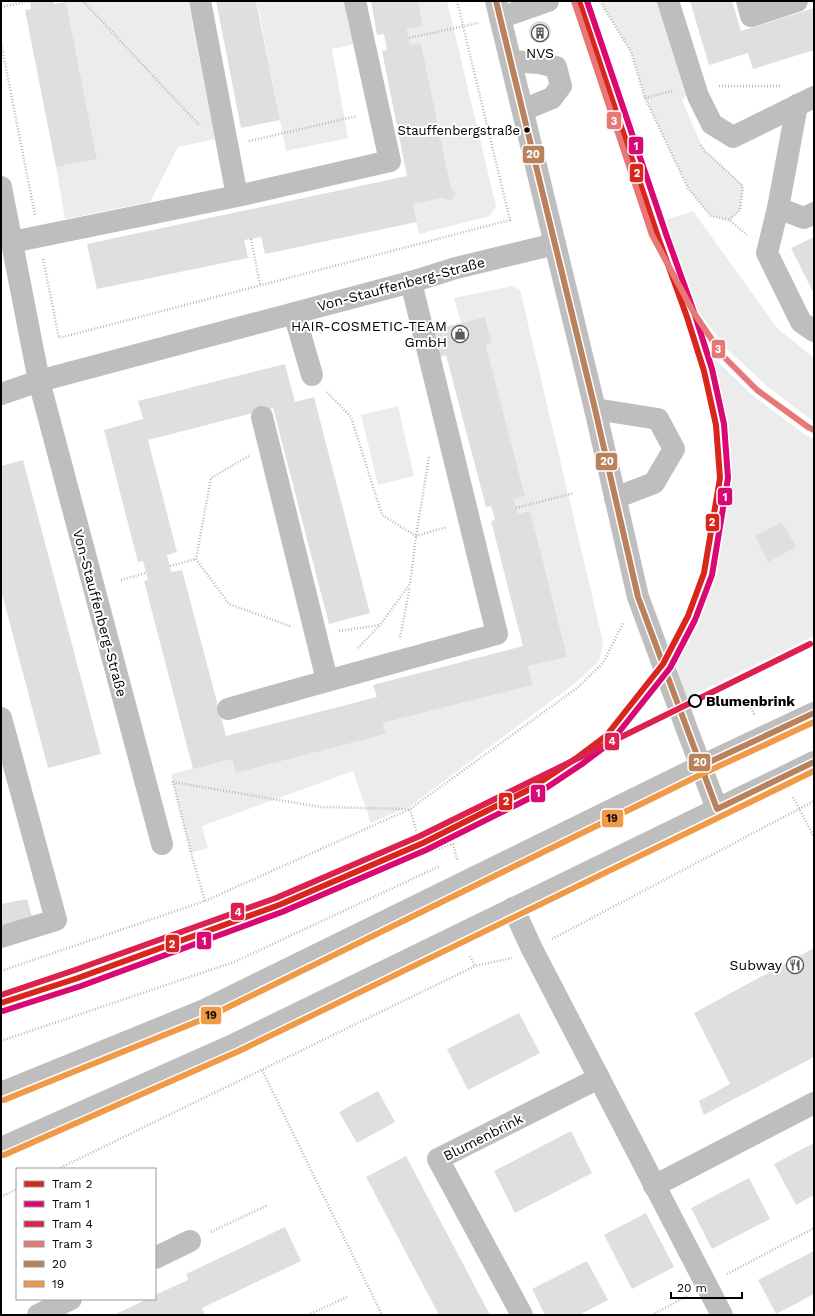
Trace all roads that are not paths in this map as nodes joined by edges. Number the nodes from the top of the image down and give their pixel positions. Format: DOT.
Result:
graph roads {
  1 [pos="200,1"];
  2 [pos="355,1"];
  3 [pos="548,1"];
  4 [pos="668,1"];
  5 [pos="747,1"];
  6 [pos="797,1"];
  7 [pos="498,10"];
  8 [pos="511,61"];
  9 [pos="806,101"];
  10 [pos="523,110"];
  11 [pos="1,187"];
  12 [pos="237,196"];
  13 [pos="778,208"];
  14 [pos="814,213"];
  15 [pos="12,242"];
  16 [pos="555,244"];
  17 [pos="411,282"];
  18 [pos="294,313"];
  19 [pos="810,323"];
  20 [pos="312,375"];
  21 [pos="39,381"];
  22 [pos="1,394"];
  23 [pos="595,409"];
  24 [pos="262,418"];
  25 [pos="615,498"];
  26 [pos="327,680"];
  27 [pos="228,709"];
  28 [pos="814,713"];
  29 [pos="1,718"];
  30 [pos="814,762"];
  31 [pos="701,766"];
  32 [pos="717,809"];
  33 [pos="162,844"];
  34 [pos="513,908"];
  35 [pos="1,937"];
  36 [pos="599,1078"];
  37 [pos="1,1093"];
  38 [pos="814,1103"];
  39 [pos="1,1148"];
  40 [pos="654,1186"];
  41 [pos="190,1241"];
  42 [pos="156,1258"];
  43 [pos="69,1300"];
  44 [pos="38,1315"];
  45 [pos="522,1315"];
  46 [pos="722,1315"];
  1 -- 12 [label="street"];
  2 -- 12 [label="street"];
  3 -- 7 [label="street"];
  4 -- 9 [label="street"];
  5 -- 6 [label="street"];
  7 -- 8 [label="street"];
  8 -- 10 [label="street"];
  8 -- 10 [label="street"];
  9 -- 13 [label="street"];
  10 -- 16 [label="street"];
  11 -- 15 [label="street, Von-Stauffenberg-Straße"];
  12 -- 15 [label="street"];
  13 -- 14 [label="street"];
  13 -- 19 [label="street"];
  15 -- 21 [label="street, Von-Stauffenberg-Straße"];
  16 -- 17 [label="street, Von-Stauffenberg-Straße"];
  16 -- 23 [label="street"];
  17 -- 18 [label="street, Von-Stauffenberg-Straße"];
  17 -- 26 [label="street"];
  18 -- 20 [label="street"];
  18 -- 21 [label="street, Von-Stauffenberg-Straße"];
  21 -- 22 [label="street, Von-Stauffenberg-Straße"];
  21 -- 33 [label="street, Von-Stauffenberg-Straße"];
  23 -- 25 [label="street"];
  23 -- 25 [label="street"];
  24 -- 26 [label="street"];
  25 -- 31 [label="street"];
  26 -- 27 [label="street"];
  28 -- 31 [label="street"];
  29 -- 35 [label="street"];
  30 -- 32 [label="street"];
  31 -- 32 [label="street"];
  31 -- 37 [label="street"];
  32 -- 34 [label="street"];
  34 -- 36 [label="street"];
  34 -- 39 [label="street"];
  36 -- 40 [label="street"];
  36 -- 45 [label="street, Blumenbrink"];
  38 -- 40 [label="street"];
  40 -- 46 [label="street"];
  41 -- 42 [label="street"];
  43 -- 44 [label="street"];
}
